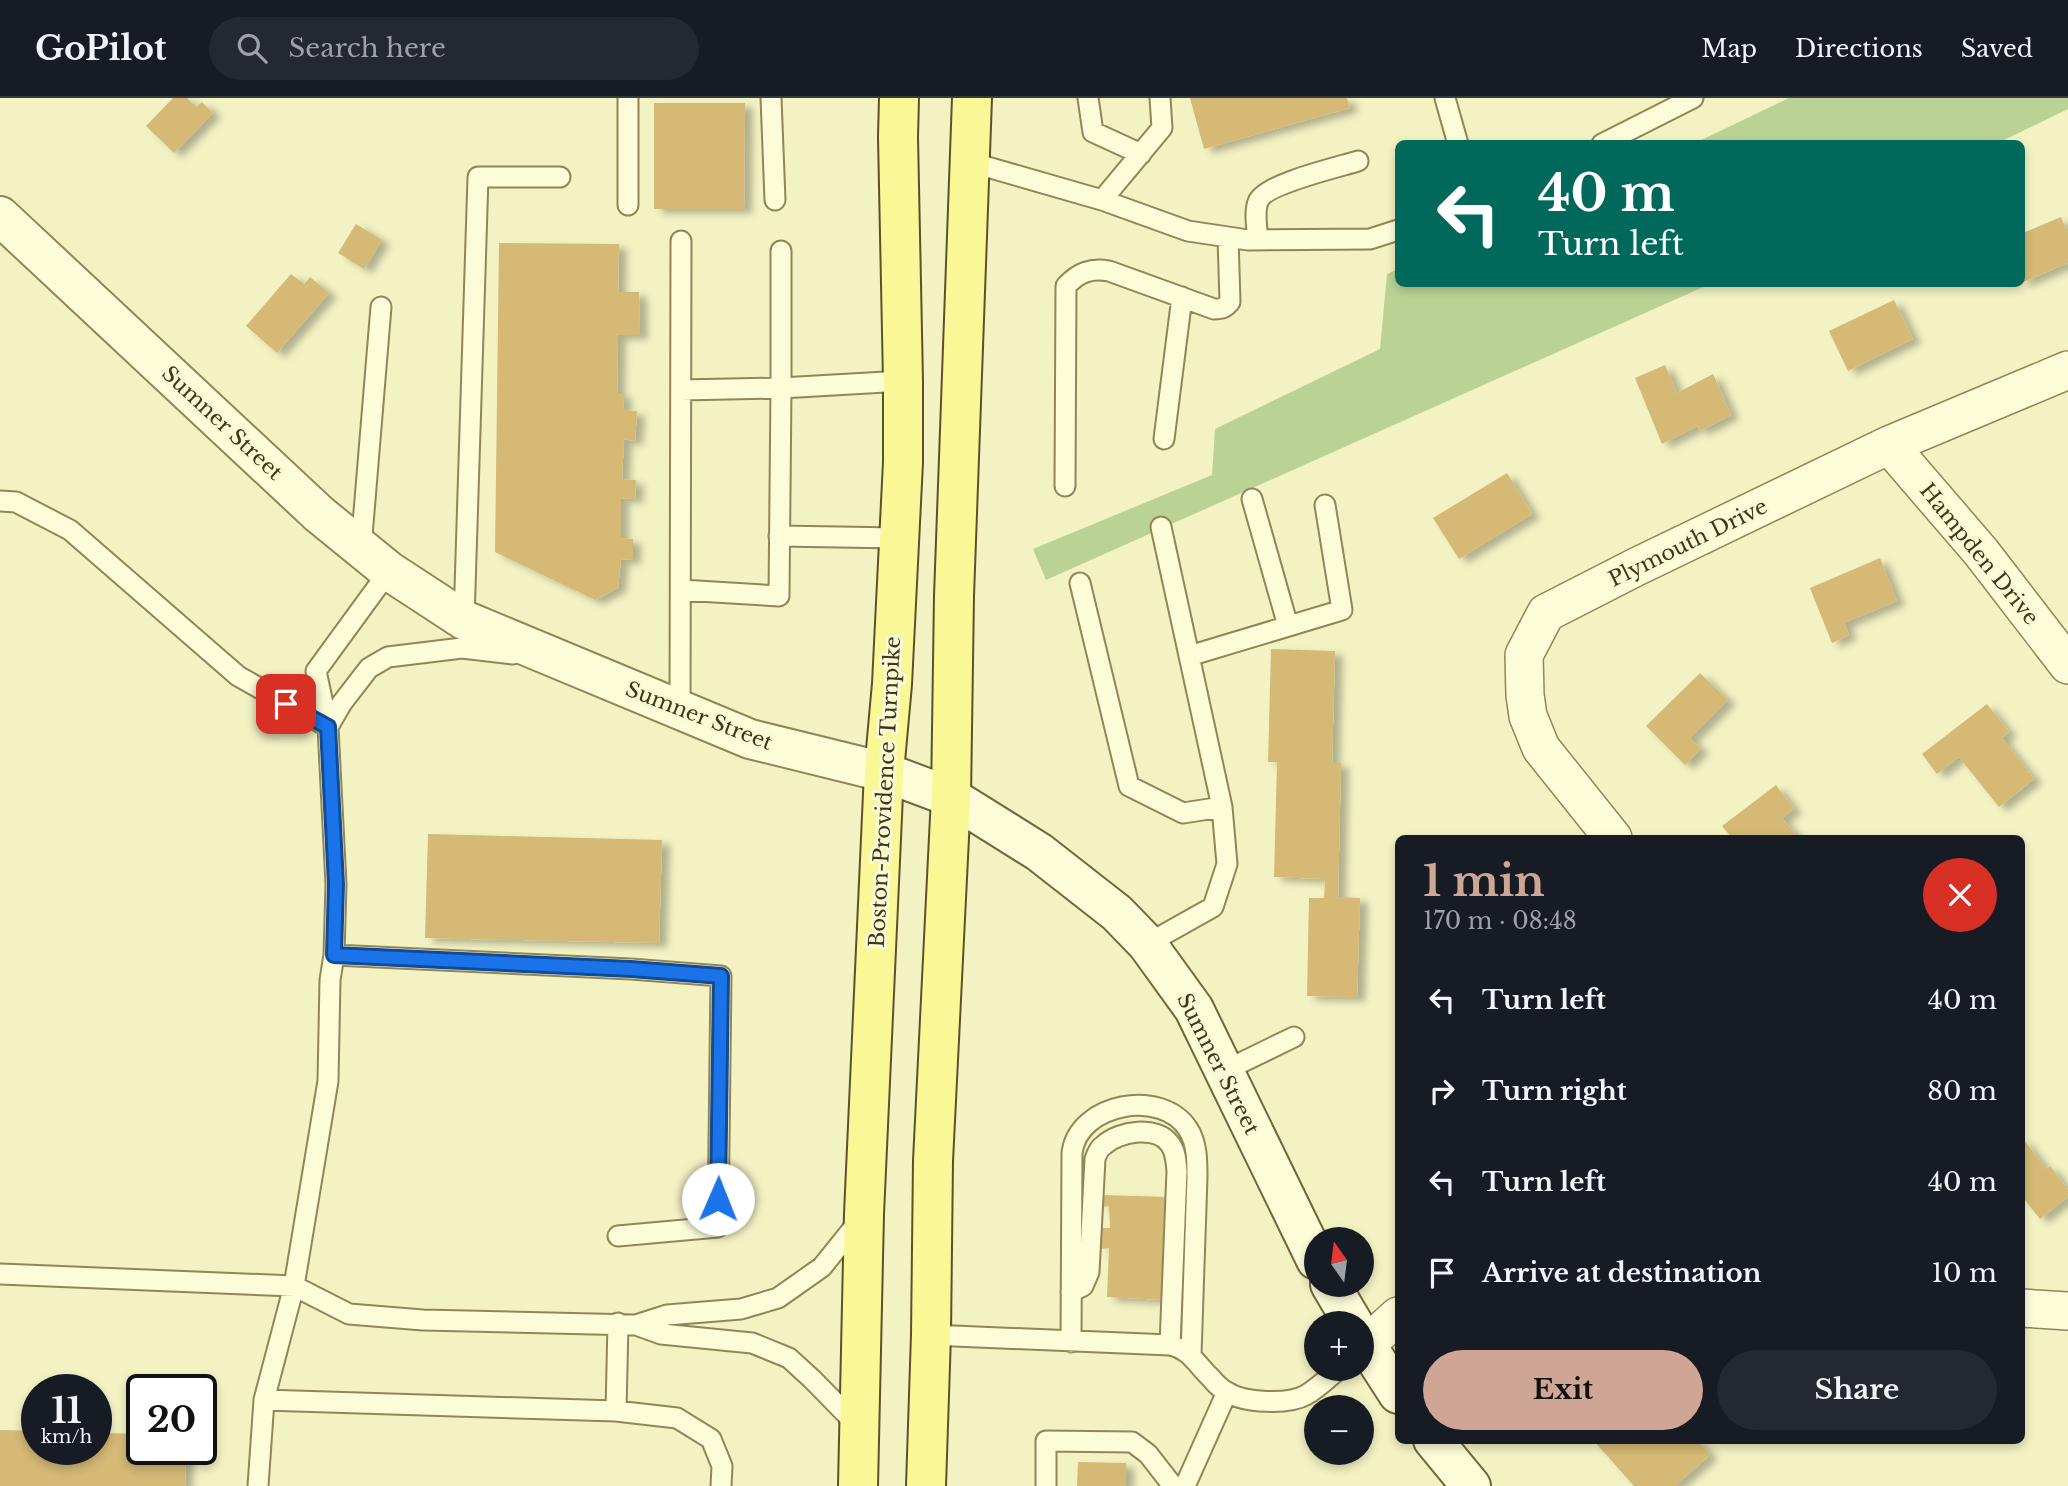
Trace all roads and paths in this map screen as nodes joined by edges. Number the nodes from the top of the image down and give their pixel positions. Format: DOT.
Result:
graph roads {
  1 [pos="628,98"];
  2 [pos="771,98"];
  3 [pos="899,98"];
  4 [pos="972,98"];
  5 [pos="1088,98"];
  6 [pos="1160,98"];
  7 [pos="1445,98"];
  8 [pos="1693,98"];
  9 [pos="1457,140"];
  10 [pos="1610,140"];
  11 [pos="1141,154"];
  12 [pos="1358,161"];
  13 [pos="970,162"];
  14 [pos="559,177"];
  15 [pos="775,200"];
  16 [pos="1102,200"];
  17 [pos="628,205"];
  18 [pos="0,216"];
  19 [pos="1395,231"];
  20 [pos="1228,237"];
  21 [pos="1258,240"];
  22 [pos="681,241"];
  23 [pos="781,251"];
  24 [pos="1182,297"];
  25 [pos="381,307"];
  26 [pos="2068,370"];
  27 [pos="903,381"];
  28 [pos="781,388"];
  29 [pos="681,390"];
  30 [pos="1164,439"];
  31 [pos="1889,445"];
  32 [pos="1065,486"];
  33 [pos="1252,499"];
  34 [pos="0,501"];
  35 [pos="1325,505"];
  36 [pos="1161,527"];
  37 [pos="779,536"];
  38 [pos="898,538"];
  39 [pos="375,560"];
  40 [pos="1080,583"];
  41 [pos="681,590"];
  42 [pos="464,620"];
  43 [pos="1288,626"];
  44 [pos="1189,656"];
  45 [pos="551,658"];
  46 [pos="2068,665"];
  47 [pos="680,711"];
  48 [pos="328,727"];
  49 [pos="884,772"];
  50 [pos="951,797"];
  51 [pos="1222,807"];
  52 [pos="1611,835"];
  53 [pos="1147,944"];
  54 [pos="334,955"];
  55 [pos="1294,1037"];
  56 [pos="1224,1071"];
  57 [pos="864,1214"];
  58 [pos="1304,1235"];
  59 [pos="618,1236"];
  60 [pos="0,1274"];
  61 [pos="294,1286"];
  62 [pos="1071,1292"];
  63 [pos="2025,1308"];
  64 [pos="2068,1311"];
  65 [pos="1395,1318"];
  66 [pos="627,1324"];
  67 [pos="1374,1333"];
  68 [pos="931,1335"];
  69 [pos="1071,1342"];
  70 [pos="1170,1345"];
  71 [pos="1191,1355"];
  72 [pos="1374,1366"];
  73 [pos="1319,1381"];
  74 [pos="1395,1390"];
  75 [pos="1227,1392"];
  76 [pos="264,1400"];
  77 [pos="616,1411"];
  78 [pos="859,1426"];
  79 [pos="1436,1444"];
  80 [pos="258,1486"];
  81 [pos="720,1486"];
  82 [pos="858,1486"];
  83 [pos="926,1486"];
  84 [pos="1046,1486"];
  85 [pos="1173,1486"];
  86 [pos="1185,1486"];
  87 [pos="1471,1486"];
  1 -- 17 [label="lane"];
  2 -- 15 [label="lane"];
  3 -- 27 [label="main road, Boston-Providence Turnpike"];
  4 -- 13 [label="main road"];
  5 -- 11 [label="lane"];
  6 -- 11 [label="lane"];
  7 -- 9 [label="lane"];
  8 -- 10 [label="lane"];
  11 -- 16 [label="lane"];
  12 -- 21 [label="lane"];
  13 -- 16 [label="lane"];
  13 -- 50 [label="main road"];
  14 -- 42 [label="lane"];
  16 -- 20 [label="lane"];
  18 -- 39 [label="street, Sumner Street"];
  19 -- 21 [label="lane"];
  20 -- 21 [label="lane"];
  20 -- 24 [label="lane"];
  22 -- 29 [label="lane"];
  23 -- 28 [label="lane"];
  24 -- 30 [label="lane"];
  24 -- 32 [label="lane"];
  25 -- 39 [label="lane"];
  26 -- 31 [label="street, Plymouth Drive"];
  27 -- 28 [label="lane"];
  27 -- 38 [label="main road, Boston-Providence Turnpike"];
  28 -- 29 [label="lane"];
  28 -- 37 [label="lane"];
  29 -- 41 [label="lane"];
  31 -- 46 [label="street, Hampden Drive"];
  31 -- 52 [label="street, Plymouth Drive"];
  33 -- 43 [label="lane"];
  34 -- 48 [label="lane"];
  35 -- 43 [label="lane"];
  36 -- 44 [label="lane"];
  37 -- 38 [label="lane"];
  37 -- 41 [label="lane"];
  38 -- 49 [label="main road, Boston-Providence Turnpike"];
  39 -- 42 [label="street, Sumner Street"];
  39 -- 48 [label="lane"];
  40 -- 51 [label="lane"];
  41 -- 47 [label="lane"];
  42 -- 45 [label="street, Sumner Street"];
  43 -- 44 [label="lane"];
  44 -- 51 [label="lane"];
  45 -- 47 [label="street, Sumner Street"];
  45 -- 48 [label="lane"];
  47 -- 49 [label="street, Sumner Street"];
  48 -- 54 [label="lane"];
  49 -- 50 [label="street, Sumner Street"];
  49 -- 57 [label="main road, Boston-Providence Turnpike"];
  50 -- 53 [label="street, Sumner Street"];
  50 -- 68 [label="main road"];
  51 -- 53 [label="lane"];
  53 -- 56 [label="street, Sumner Street"];
  54 -- 59 [label="lane"];
  54 -- 61 [label="lane"];
  55 -- 56 [label="lane"];
  56 -- 58 [label="street, Sumner Street"];
  57 -- 66 [label="lane"];
  57 -- 78 [label="main road, Boston-Providence Turnpike"];
  60 -- 61 [label="lane"];
  61 -- 66 [label="lane"];
  61 -- 76 [label="lane"];
  62 -- 69 [label="lane"];
  62 -- 70 [label="lane"];
  62 -- 71 [label="lane"];
  63 -- 64 [label="street"];
  65 -- 67 [label="street"];
  66 -- 77 [label="lane"];
  66 -- 78 [label="lane"];
  68 -- 69 [label="lane"];
  68 -- 83 [label="main road"];
  69 -- 70 [label="lane"];
  70 -- 71 [label="lane"];
  71 -- 75 [label="lane"];
  72 -- 74 [label="street"];
  73 -- 75 [label="lane"];
  75 -- 86 [label="lane"];
  76 -- 77 [label="lane"];
  76 -- 80 [label="lane"];
  77 -- 81 [label="lane"];
  78 -- 82 [label="main road, Boston-Providence Turnpike"];
  79 -- 87 [label="street"];
  84 -- 85 [label="lane"];
}
